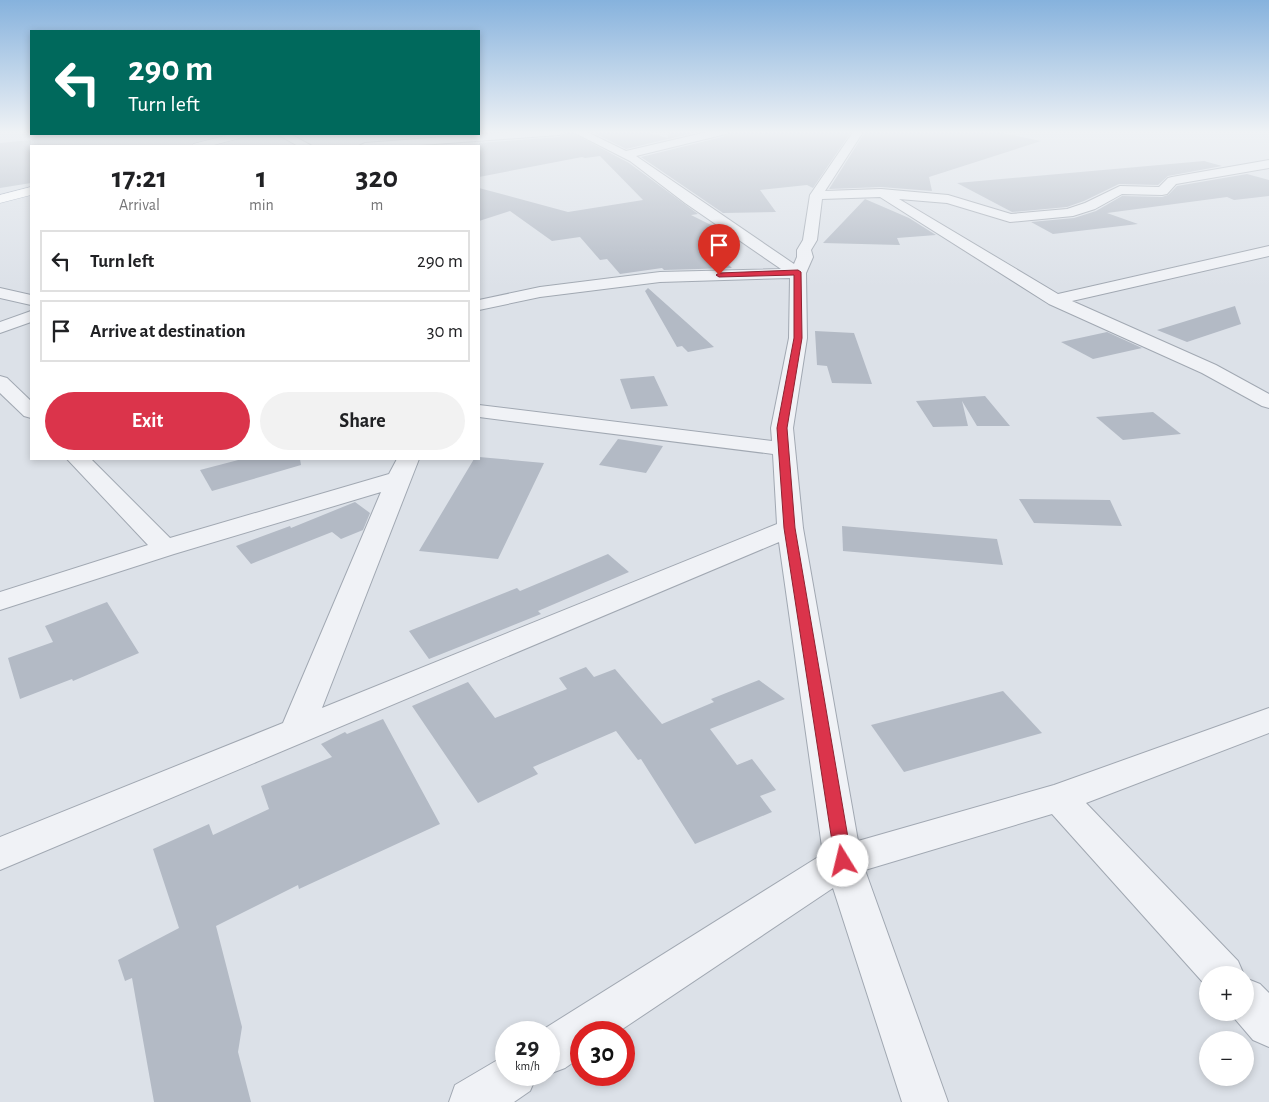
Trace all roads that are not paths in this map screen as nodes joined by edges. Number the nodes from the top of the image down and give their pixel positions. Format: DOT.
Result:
graph roads {
  1 [pos="667,183"];
  2 [pos="824,183"];
  3 [pos="1170,183"];
  4 [pos="30,191"];
  5 [pos="881,193"];
  6 [pos="816,195"];
  7 [pos="0,199"];
  8 [pos="1269,251"];
  9 [pos="798,272"];
  10 [pos="0,293"];
  11 [pos="30,300"];
  12 [pos="1055,300"];
  13 [pos="480,305"];
  14 [pos="30,316"];
  15 [pos="0,328"];
  16 [pos="0,382"];
  17 [pos="1269,402"];
  18 [pos="30,411"];
  19 [pos="480,411"];
  20 [pos="784,449"];
  21 [pos="79,460"];
  22 [pos="403,469"];
  23 [pos="790,528"];
  24 [pos="166,548"];
  25 [pos="0,601"];
  26 [pos="1269,720"];
  27 [pos="296,732"];
  28 [pos="1059,798"];
  29 [pos="0,854"];
  30 [pos="843,861"];
  31 [pos="1214,966"];
  32 [pos="1254,1009"];
  33 [pos="1269,1025"];
  34 [pos="560,1045"];
  35 [pos="497,1086"];
  36 [pos="472,1102"];
  37 [pos="925,1102"];
  1 -- 9 [label="street"];
  2 -- 6 [label="street"];
  3 -- 5 [label="street"];
  4 -- 7 [label="main road"];
  5 -- 6 [label="street"];
  5 -- 12 [label="street"];
  6 -- 9 [label="street"];
  8 -- 12 [label="street"];
  9 -- 13 [label="street"];
  9 -- 20 [label="street"];
  10 -- 11 [label="street"];
  12 -- 17 [label="street"];
  14 -- 15 [label="street"];
  16 -- 18 [label="street"];
  19 -- 20 [label="street"];
  20 -- 23 [label="street"];
  21 -- 24 [label="street"];
  22 -- 24 [label="street"];
  22 -- 27 [label="street"];
  23 -- 27 [label="street"];
  23 -- 30 [label="street"];
  24 -- 25 [label="street"];
  26 -- 28 [label="street"];
  27 -- 29 [label="street"];
  28 -- 30 [label="street"];
  28 -- 31 [label="street"];
  30 -- 34 [label="street"];
  30 -- 37 [label="street"];
  32 -- 33 [label="street"];
  35 -- 36 [label="street"];
}
